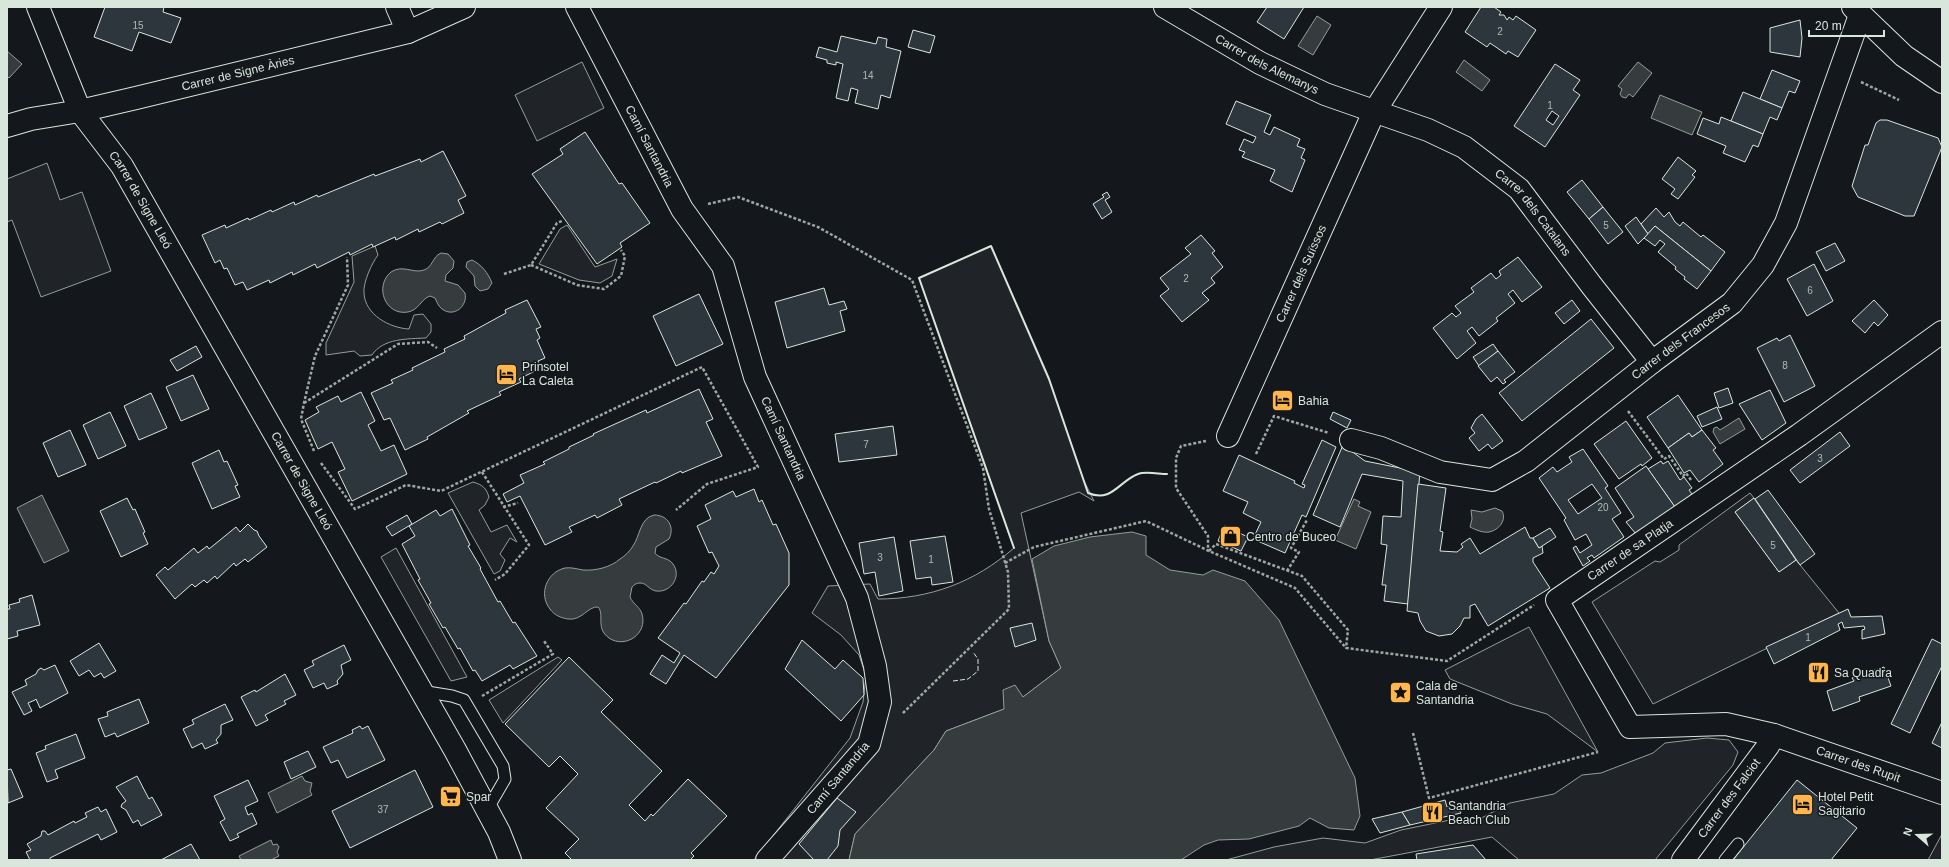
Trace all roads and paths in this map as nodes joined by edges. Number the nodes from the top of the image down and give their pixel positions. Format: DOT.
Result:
graph roads {
  1 [pos="38,7"];
  2 [pos="397,7"];
  3 [pos="464,7"];
  4 [pos="577,7"];
  5 [pos="1165,7"];
  6 [pos="1441,7"];
  7 [pos="1857,11"];
  8 [pos="408,32"];
  9 [pos="1840,73"];
  10 [pos="1942,82"];
  11 [pos="1899,100"];
  12 [pos="80,111"];
  13 [pos="1374,112"];
  14 [pos="7,126"];
  15 [pos="682,209"];
  16 [pos="562,221"];
  17 [pos="622,250"];
  18 [pos="347,257"];
  19 [pos="532,265"];
  20 [pos="504,274"];
  21 [pos="1942,332"];
  22 [pos="437,348"];
  23 [pos="1652,362"];
  24 [pos="1614,392"];
  25 [pos="304,403"];
  26 [pos="1228,436"];
  27 [pos="1351,440"];
  28 [pos="1256,454"];
  29 [pos="482,472"];
  30 [pos="1694,484"];
  31 [pos="518,503"];
  32 [pos="504,507"];
  33 [pos="676,510"];
  34 [pos="1307,520"];
  35 [pos="1208,552"];
  36 [pos="1005,563"];
  37 [pos="1287,571"];
  38 [pos="495,580"];
  39 [pos="1535,604"];
  40 [pos="544,641"];
  41 [pos="1346,648"];
  42 [pos="420,690"];
  43 [pos="481,696"];
  44 [pos="873,727"];
  45 [pos="1413,733"];
  46 [pos="1774,735"];
  47 [pos="1598,752"];
  48 [pos="1942,794"];
  49 [pos="487,810"];
  50 [pos="1738,844"];
  51 [pos="510,860"];
  52 [pos="767,860"];
  53 [pos="1683,860"];
  54 [pos="1725,860"];
  1 -- 12 [label="street, Carrer de Signe Lleó"];
  2 -- 8 [label="street"];
  3 -- 8 [label="street, Carrer de Signe Àries"];
  4 -- 15 [label="street, Camí Santandria"];
  5 -- 13 [label="street, Carrer dels Alemanys"];
  6 -- 13 [label="street, Carrer dels Suïssos"];
  7 -- 9 [label="street, Carrer dels Francesos"];
  7 -- 10 [label="street"];
  8 -- 12 [label="street, Carrer de Signe Àries"];
  9 -- 11 [label="path"];
  9 -- 23 [label="street, Carrer dels Francesos"];
  12 -- 14 [label="street, Carrer de Signe Àries"];
  12 -- 42 [label="street, Carrer de Signe Lleó"];
  13 -- 23 [label="street, Carrer dels Catalans"];
  13 -- 26 [label="street, Carrer dels Suïssos"];
  15 -- 36 [label="path"];
  15 -- 44 [label="street, Camí Santandria"];
  16 -- 19 [label="path"];
  17 -- 19 [label="path"];
  18 -- 25 [label="path"];
  19 -- 20 [label="path"];
  21 -- 46 [label="street, Carrer de sa Platja"];
  22 -- 25 [label="path"];
  23 -- 24 [label="street, Carrer dels Francesos"];
  24 -- 27 [label="street, Carrer dels Francesos"];
  24 -- 30 [label="path"];
  25 -- 29 [label="path"];
  26 -- 35 [label="path"];
  27 -- 28 [label="path"];
  29 -- 32 [label="path"];
  29 -- 33 [label="path"];
  31 -- 32 [label="path"];
  32 -- 38 [label="path"];
  34 -- 37 [label="path"];
  35 -- 36 [label="path"];
  35 -- 37 [label="path"];
  35 -- 41 [label="path"];
  36 -- 44 [label="path"];
  37 -- 41 [label="path"];
  39 -- 41 [label="path"];
  40 -- 43 [label="path"];
  42 -- 49 [label="street, Carrer de Signe Lleó"];
  42 -- 49 [label="lane"];
  44 -- 52 [label="street, Camí Santandria"];
  45 -- 47 [label="path"];
  46 -- 48 [label="street, Carrer des Rupit"];
  46 -- 53 [label="street, Carrer des Falciot"];
  49 -- 51 [label="street, Carrer de Signe Lleó"];
  50 -- 54 [label="lane"];
}
